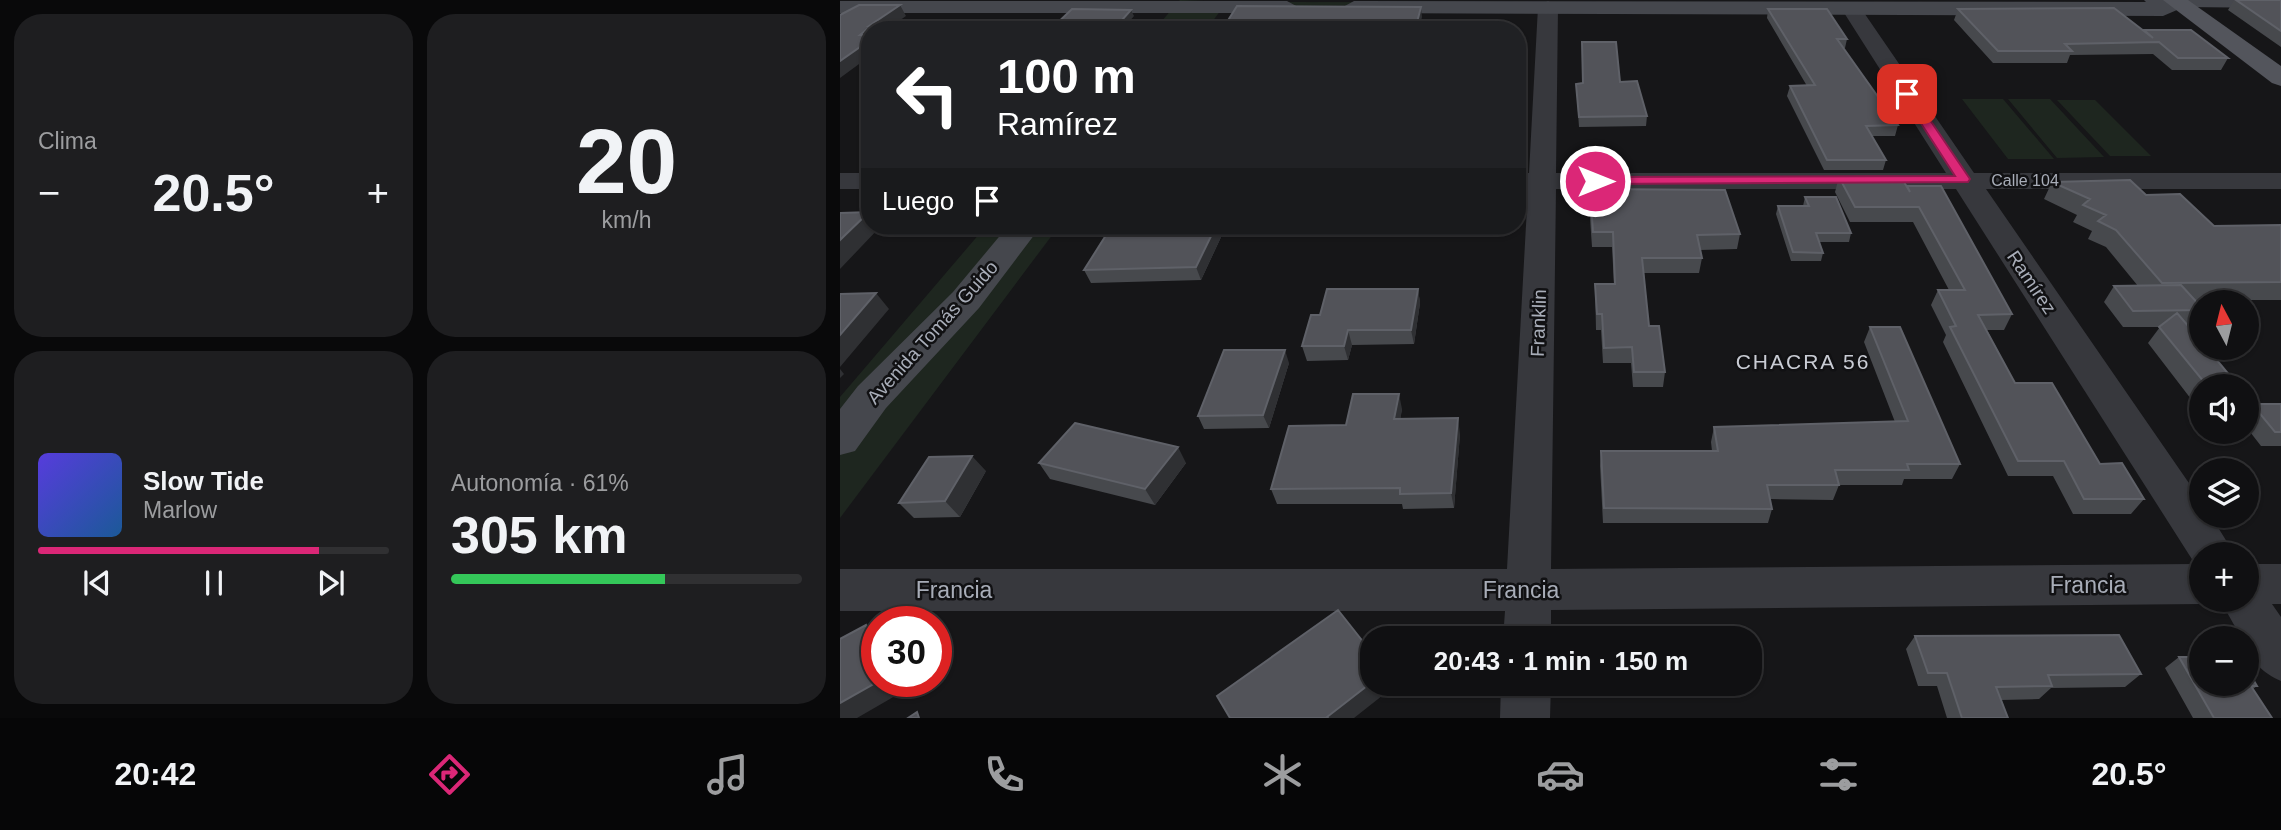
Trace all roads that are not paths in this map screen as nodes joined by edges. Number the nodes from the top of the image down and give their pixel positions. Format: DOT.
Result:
graph roads {
  1 [pos="2036,0"];
  2 [pos="2169,1"];
  3 [pos="2281,2"];
  4 [pos="2067,3"];
  5 [pos="1186,4"];
  6 [pos="1220,4"];
  7 [pos="851,7"];
  8 [pos="1306,7"];
  9 [pos="1333,7"];
  10 [pos="1548,7"];
  11 [pos="1851,8"];
  12 [pos="840,21"];
  13 [pos="1179,21"];
  14 [pos="1203,21"];
  15 [pos="2281,78"];
  16 [pos="1964,179"];
  17 [pos="840,181"];
  18 [pos="861,181"];
  19 [pos="1530,181"];
  20 [pos="2281,181"];
  21 [pos="1018,235"];
  22 [pos="840,439"];
  23 [pos="2204,542"];
  24 [pos="2189,584"];
  25 [pos="2259,584"];
  26 [pos="2281,584"];
  27 [pos="840,590"];
  28 [pos="1529,590"];
  29 [pos="2251,612"];
  30 [pos="1528,626"];
  31 [pos="2281,658"];
  32 [pos="1526,696"];
  33 [pos="1525,718"];
  1 -- 4 [label="main road"];
  2 -- 3 [label="main road"];
  2 -- 4 [label="main road"];
  2 -- 15 [label="main road"];
  4 -- 11 [label="main road"];
  5 -- 6 [label="main road"];
  5 -- 7 [label="main road"];
  5 -- 13 [label="main road"];
  6 -- 8 [label="main road"];
  6 -- 14 [label="main road"];
  7 -- 12 [label="street"];
  9 -- 10 [label="main road"];
  10 -- 11 [label="main road"];
  10 -- 19 [label="street, Franklin"];
  11 -- 16 [label="street, Ramírez"];
  16 -- 19 [label="street, Calle 104"];
  16 -- 20 [label="street, Calle 104"];
  16 -- 23 [label="street, Ramírez"];
  17 -- 18 [label="street"];
  19 -- 28 [label="street, Franklin"];
  21 -- 22 [label="main road, Avenida Tomás Guido"];
  24 -- 28 [label="street, Francia"];
  25 -- 26 [label="street"];
  27 -- 28 [label="street, Francia"];
  28 -- 30 [label="street, Franklin"];
  29 -- 31 [label="street"];
  32 -- 33 [label="street"];
}
